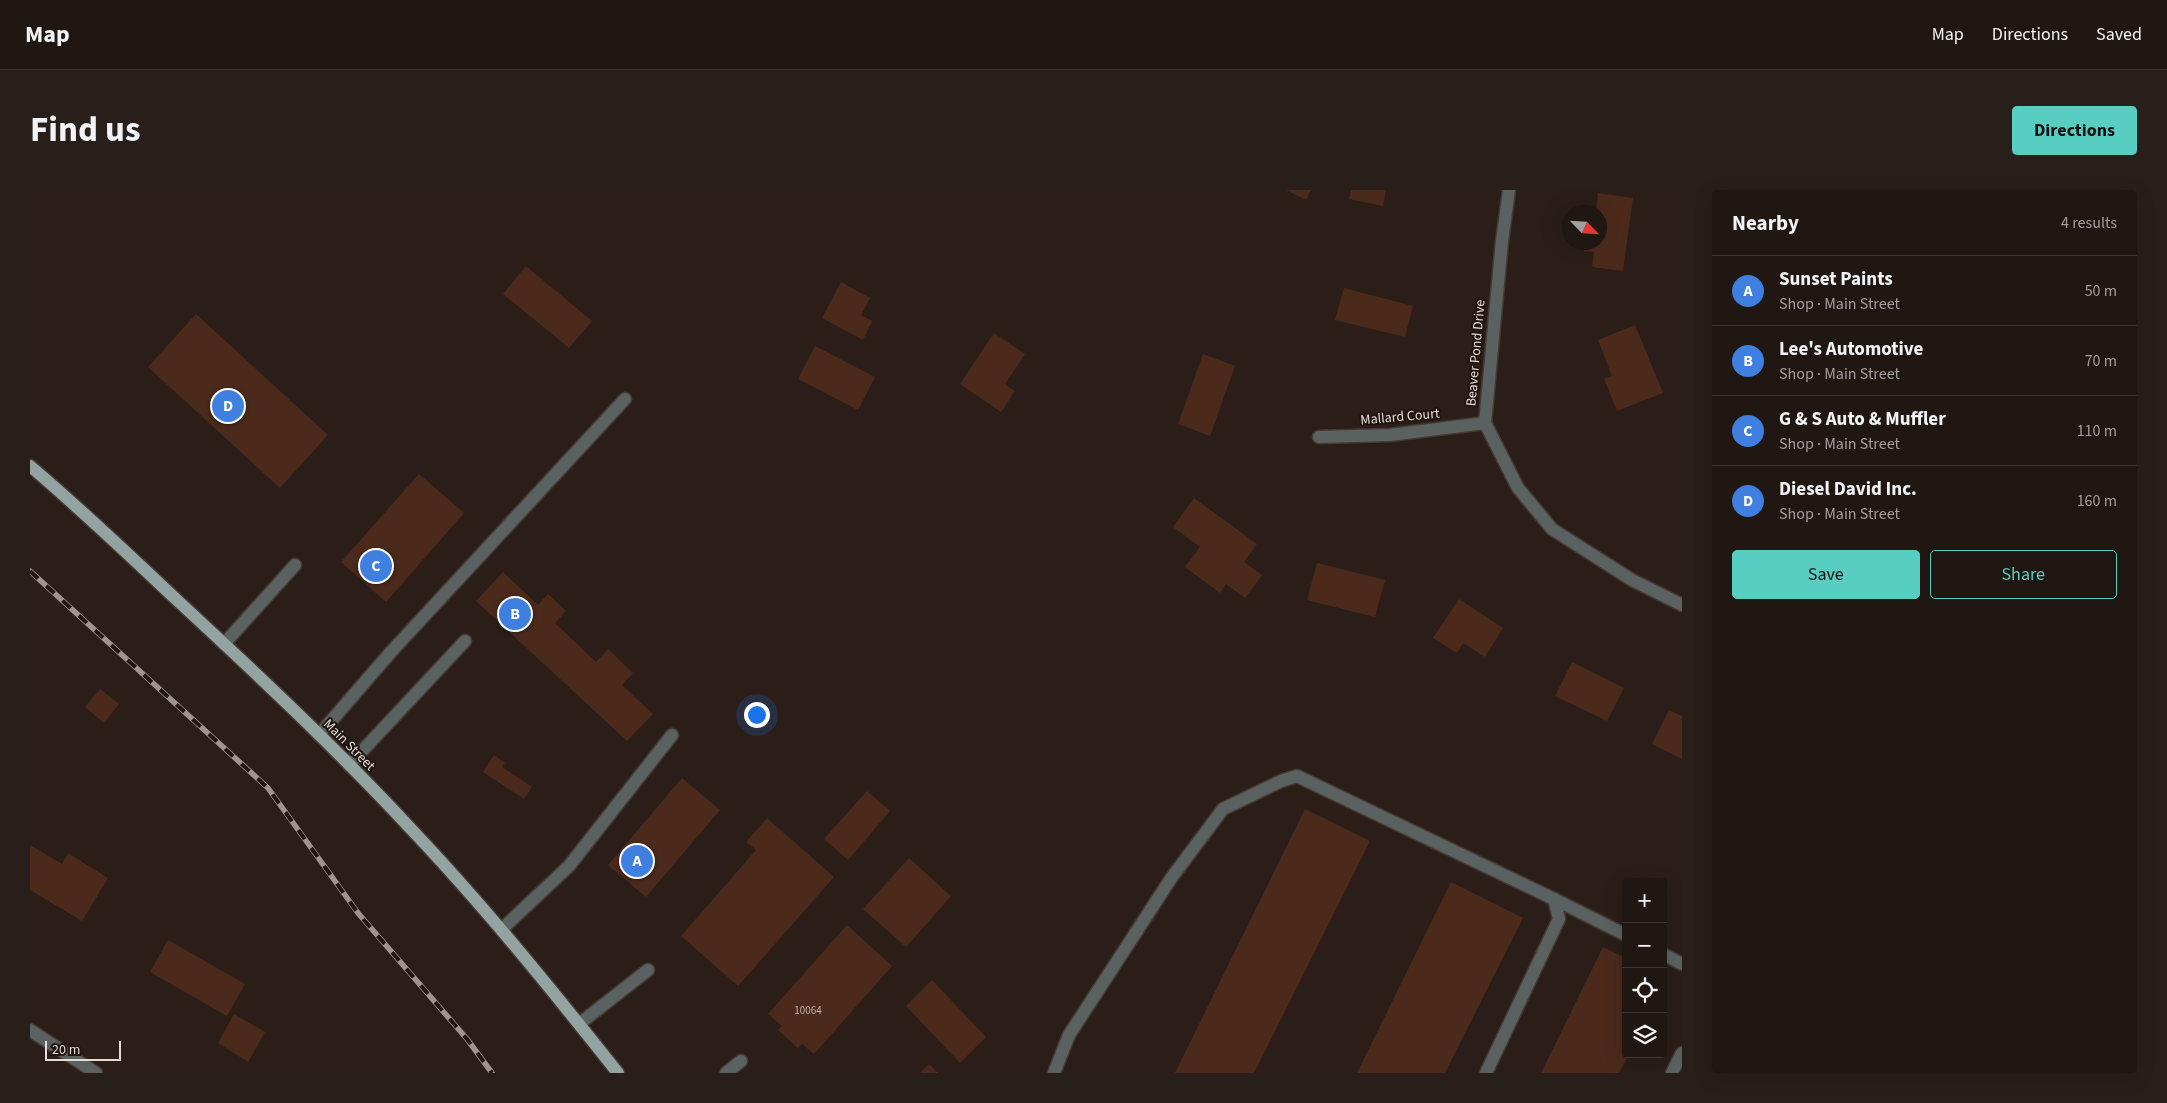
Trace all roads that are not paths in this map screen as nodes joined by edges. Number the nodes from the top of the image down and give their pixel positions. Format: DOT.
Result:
graph roads {
  1 [pos="1509,190"];
  2 [pos="626,399"];
  3 [pos="1485,423"];
  4 [pos="1318,437"];
  5 [pos="30,466"];
  6 [pos="295,565"];
  7 [pos="1682,605"];
  8 [pos="465,641"];
  9 [pos="224,644"];
  10 [pos="318,735"];
  11 [pos="672,735"];
  12 [pos="349,765"];
  13 [pos="1554,899"];
  14 [pos="502,929"];
  15 [pos="1622,933"];
  16 [pos="1667,956"];
  17 [pos="1682,964"];
  18 [pos="648,970"];
  19 [pos="578,1024"];
  20 [pos="30,1030"];
  21 [pos="1682,1053"];
  22 [pos="741,1061"];
  23 [pos="96,1073"];
  24 [pos="618,1073"];
  25 [pos="726,1073"];
  26 [pos="1054,1073"];
  27 [pos="1486,1073"];
  28 [pos="1672,1073"];
  1 -- 3 [label="street, Beaver Pond Drive"];
  2 -- 10 [label="street"];
  3 -- 4 [label="street, Mallard Court"];
  3 -- 7 [label="street, Beaver Pond Drive"];
  5 -- 9 [label="main road, Main Street"];
  6 -- 9 [label="street"];
  8 -- 12 [label="street"];
  9 -- 10 [label="main road, Main Street"];
  10 -- 12 [label="main road, Main Street"];
  11 -- 14 [label="street"];
  12 -- 14 [label="main road, Main Street"];
  13 -- 15 [label="street"];
  13 -- 26 [label="street"];
  13 -- 27 [label="street"];
  14 -- 19 [label="main road, Main Street"];
  16 -- 17 [label="street"];
  18 -- 19 [label="street"];
  19 -- 24 [label="main road, Main Street"];
  20 -- 23 [label="street"];
  21 -- 28 [label="street"];
  22 -- 25 [label="street"];
}
